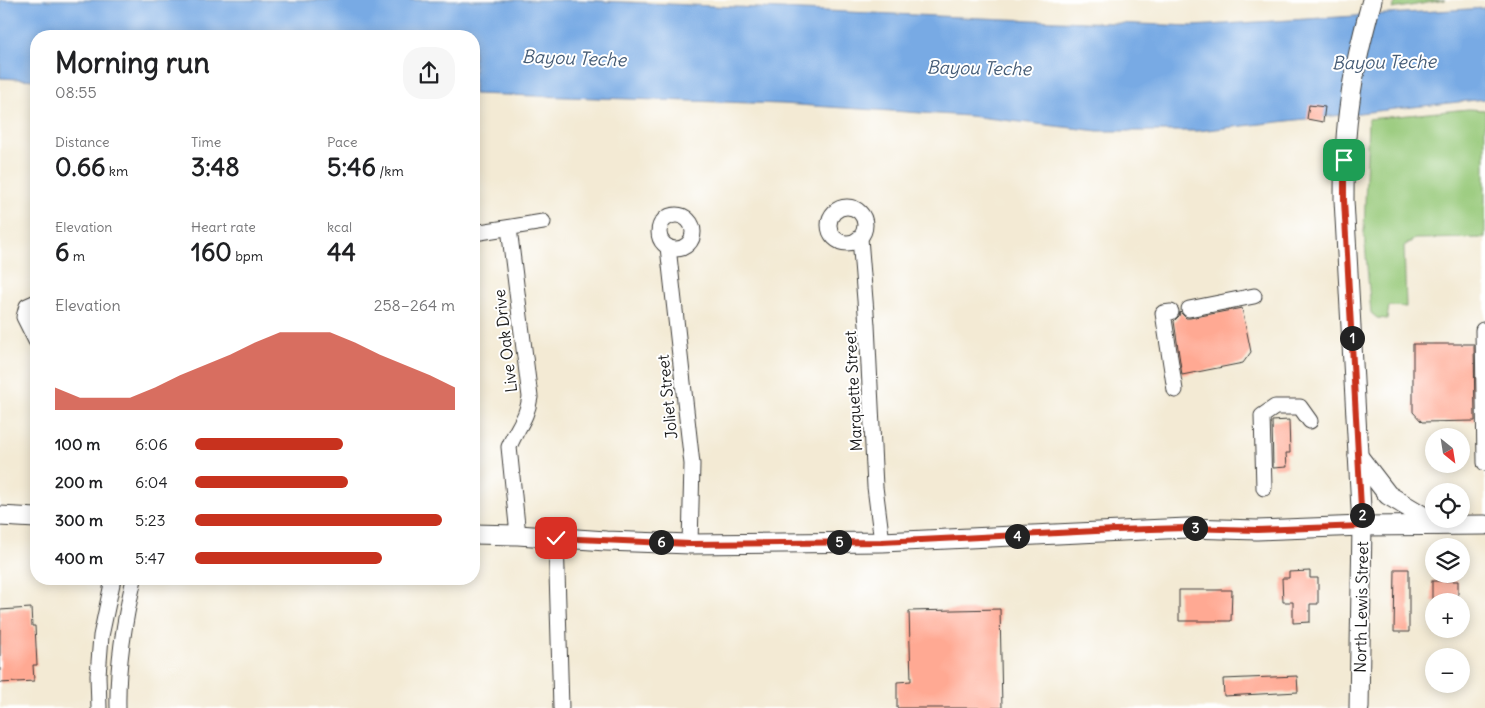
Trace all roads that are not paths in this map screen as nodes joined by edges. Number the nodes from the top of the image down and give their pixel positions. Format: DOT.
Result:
graph roads {
  1 [pos="1372,0"];
  2 [pos="543,222"];
  3 [pos="509,228"];
  4 [pos="480,232"];
  5 [pos="860,238"];
  6 [pos="668,247"];
  7 [pos="1254,296"];
  8 [pos="30,305"];
  9 [pos="1189,309"];
  10 [pos="1171,312"];
  11 [pos="30,330"];
  12 [pos="1483,330"];
  13 [pos="1175,390"];
  14 [pos="1310,421"];
  15 [pos="1358,456"];
  16 [pos="1485,463"];
  17 [pos="1264,488"];
  18 [pos="0,516"];
  19 [pos="1425,517"];
  20 [pos="30,518"];
  21 [pos="1425,525"];
  22 [pos="1470,525"];
  23 [pos="1485,525"];
  24 [pos="1362,526"];
  25 [pos="480,534"];
  26 [pos="518,535"];
  27 [pos="556,538"];
  28 [pos="882,542"];
  29 [pos="690,544"];
  30 [pos="112,585"];
  31 [pos="133,585"];
  32 [pos="99,708"];
  33 [pos="118,708"];
  34 [pos="561,708"];
  35 [pos="1359,708"];
  1 -- 15 [label="main road, North Lewis Street"];
  2 -- 3 [label="street"];
  3 -- 4 [label="street"];
  3 -- 26 [label="street, Live Oak Drive"];
  5 -- 28 [label="street, Marquette Street"];
  6 -- 29 [label="street, Joliet Street"];
  7 -- 9 [label="street"];
  8 -- 11 [label="street"];
  10 -- 13 [label="street"];
  12 -- 16 [label="street"];
  14 -- 17 [label="street"];
  15 -- 19 [label="main road"];
  15 -- 24 [label="main road, North Lewis Street"];
  18 -- 20 [label="main road"];
  21 -- 24 [label="main road"];
  22 -- 23 [label="main road"];
  24 -- 28 [label="main road"];
  24 -- 35 [label="main road, North Lewis Street"];
  25 -- 26 [label="main road"];
  26 -- 27 [label="main road"];
  27 -- 29 [label="main road"];
  27 -- 34 [label="street"];
  28 -- 29 [label="main road"];
  30 -- 32 [label="street"];
  31 -- 33 [label="street"];
}
